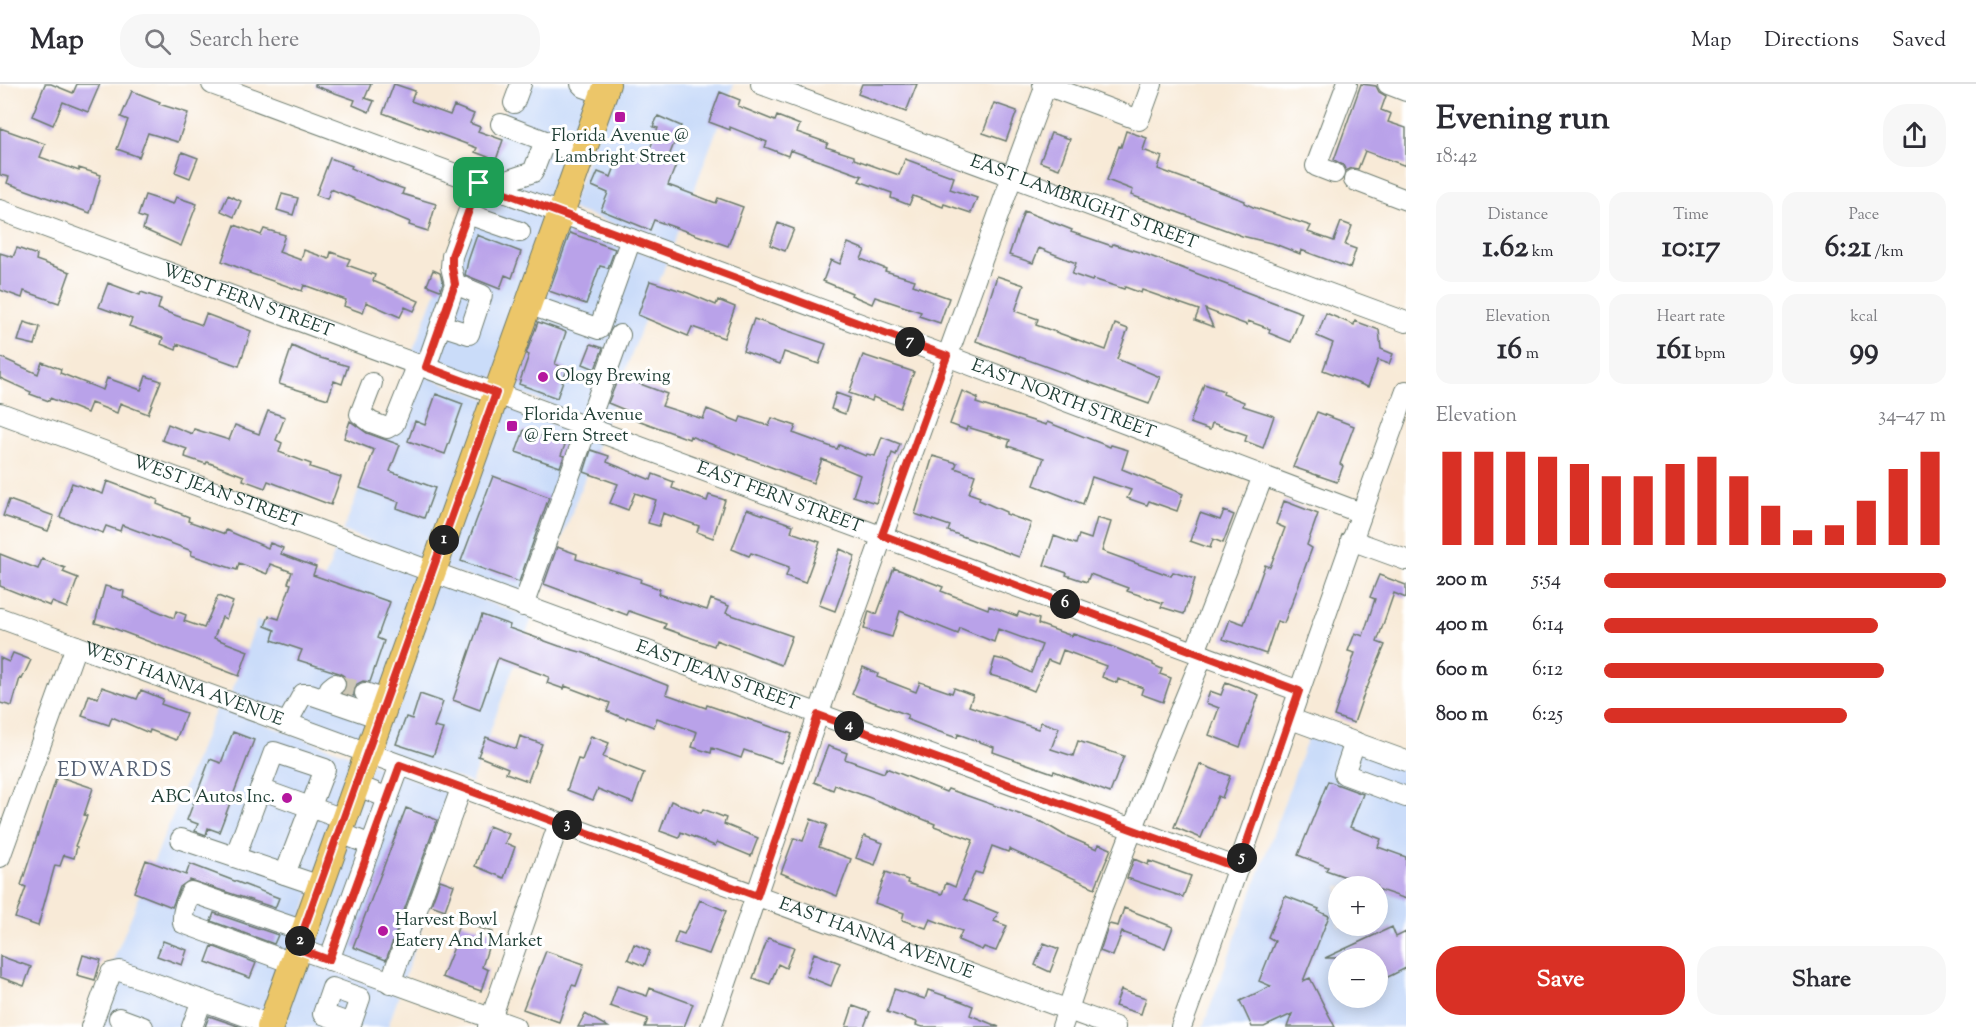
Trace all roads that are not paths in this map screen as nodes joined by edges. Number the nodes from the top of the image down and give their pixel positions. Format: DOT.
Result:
graph roads {
  1 [pos="212,84"];
  2 [pos="521,84"];
  3 [pos="761,84"];
  4 [pos="1152,84"];
  5 [pos="1347,84"];
  6 [pos="1388,84"];
  7 [pos="1045,85"];
  8 [pos="597,87"];
  9 [pos="1406,91"];
  10 [pos="514,103"];
  11 [pos="501,124"];
  12 [pos="544,141"];
  13 [pos="582,155"];
  14 [pos="1334,173"];
  15 [pos="1012,177"];
  16 [pos="1354,180"];
  17 [pos="479,183"];
  18 [pos="507,193"];
  19 [pos="1406,200"];
  20 [pos="0,210"];
  21 [pos="561,213"];
  22 [pos="468,214"];
  23 [pos="520,232"];
  24 [pos="631,239"];
  25 [pos="455,284"];
  26 [pos="528,304"];
  27 [pos="1406,322"];
  28 [pos="441,325"];
  29 [pos="620,335"];
  30 [pos="947,356"];
  31 [pos="422,366"];
  32 [pos="372,383"];
  33 [pos="1406,391"];
  34 [pos="496,393"];
  35 [pos="0,413"];
  36 [pos="587,427"];
  37 [pos="1263,476"];
  38 [pos="1361,513"];
  39 [pos="882,535"];
  40 [pos="1351,540"];
  41 [pos="1406,560"];
  42 [pos="432,573"];
  43 [pos="523,606"];
  44 [pos="0,618"];
  45 [pos="76,646"];
  46 [pos="1199,654"];
  47 [pos="1299,691"];
  48 [pos="377,704"];
  49 [pos="818,715"];
  50 [pos="1291,719"];
  51 [pos="292,725"];
  52 [pos="1355,742"];
  53 [pos="367,753"];
  54 [pos="288,757"];
  55 [pos="1406,761"];
  56 [pos="400,765"];
  57 [pos="356,786"];
  58 [pos="260,789"];
  59 [pos="461,789"];
  60 [pos="1406,797"];
  61 [pos="388,798"];
  62 [pos="311,807"];
  63 [pos="559,823"];
  64 [pos="341,826"];
  65 [pos="1134,830"];
  66 [pos="181,839"];
  67 [pos="371,845"];
  68 [pos="0,857"];
  69 [pos="235,857"];
  70 [pos="1238,868"];
  71 [pos="285,874"];
  72 [pos="320,886"];
  73 [pos="757,896"];
  74 [pos="298,947"];
  75 [pos="329,960"];
  76 [pos="352,968"];
  77 [pos="390,983"];
  78 [pos="343,992"];
  79 [pos="202,1000"];
  80 [pos="119,1018"];
  81 [pos="1065,1018"];
  82 [pos="489,1023"];
  83 [pos="271,1026"];
  84 [pos="91,1027"];
  85 [pos="143,1027"];
  86 [pos="192,1027"];
  87 [pos="515,1027"];
  88 [pos="711,1027"];
  89 [pos="1115,1027"];
  90 [pos="1181,1027"];
  1 -- 17 [label="street, EAST NORTH STREET"];
  2 -- 10 [label="street"];
  3 -- 15 [label="street, EAST LAMBRIGHT STREET"];
  4 -- 7 [label="street"];
  5 -- 14 [label="street"];
  6 -- 9 [label="street"];
  7 -- 15 [label="street"];
  8 -- 13 [label="main road"];
  11 -- 12 [label="street"];
  12 -- 13 [label="street"];
  12 -- 18 [label="street"];
  13 -- 21 [label="main road"];
  15 -- 27 [label="street, EAST LAMBRIGHT STREET"];
  15 -- 30 [label="street"];
  16 -- 19 [label="street"];
  17 -- 18 [label="street, EAST NORTH STREET"];
  17 -- 22 [label="street"];
  18 -- 21 [label="street, EAST NORTH STREET"];
  20 -- 31 [label="street, WEST FERN STREET"];
  21 -- 24 [label="street, EAST NORTH STREET"];
  21 -- 26 [label="main road"];
  22 -- 23 [label="street"];
  22 -- 25 [label="street"];
  24 -- 26 [label="street"];
  24 -- 30 [label="street, EAST NORTH STREET"];
  25 -- 28 [label="street"];
  25 -- 28 [label="street"];
  26 -- 34 [label="main road"];
  28 -- 31 [label="street"];
  29 -- 36 [label="street"];
  30 -- 37 [label="street, EAST NORTH STREET"];
  30 -- 39 [label="street"];
  31 -- 32 [label="street"];
  31 -- 34 [label="street, WEST FERN STREET"];
  33 -- 38 [label="street"];
  34 -- 36 [label="street, EAST FERN STREET"];
  34 -- 42 [label="main road"];
  35 -- 42 [label="street, WEST JEAN STREET"];
  36 -- 39 [label="street, EAST FERN STREET"];
  36 -- 43 [label="street"];
  37 -- 38 [label="street, EAST NORTH STREET"];
  37 -- 46 [label="street"];
  38 -- 40 [label="street"];
  39 -- 46 [label="street, EAST FERN STREET"];
  39 -- 49 [label="street"];
  40 -- 41 [label="street"];
  40 -- 47 [label="street"];
  42 -- 43 [label="street, EAST JEAN STREET"];
  42 -- 48 [label="main road"];
  43 -- 49 [label="street, EAST JEAN STREET"];
  44 -- 45 [label="street, WEST HANNA AVENUE"];
  45 -- 51 [label="street, WEST HANNA AVENUE"];
  45 -- 68 [label="street"];
  46 -- 47 [label="street, EAST FERN STREET"];
  46 -- 65 [label="street"];
  47 -- 50 [label="street"];
  48 -- 51 [label="street"];
  48 -- 53 [label="main road"];
  49 -- 65 [label="street, EAST JEAN STREET"];
  49 -- 73 [label="street"];
  50 -- 52 [label="street"];
  50 -- 70 [label="street"];
  51 -- 53 [label="street, WEST HANNA AVENUE"];
  51 -- 54 [label="street"];
  52 -- 55 [label="street"];
  52 -- 60 [label="street"];
  53 -- 56 [label="street, EAST HANNA AVENUE"];
  53 -- 57 [label="main road"];
  54 -- 58 [label="street"];
  54 -- 62 [label="street"];
  56 -- 59 [label="street, EAST HANNA AVENUE"];
  56 -- 61 [label="street"];
  57 -- 61 [label="street"];
  57 -- 64 [label="main road"];
  58 -- 62 [label="street"];
  58 -- 69 [label="street"];
  59 -- 63 [label="street, EAST HANNA AVENUE"];
  59 -- 77 [label="street"];
  61 -- 67 [label="street"];
  62 -- 64 [label="street"];
  62 -- 71 [label="street"];
  63 -- 73 [label="street, EAST HANNA AVENUE"];
  63 -- 82 [label="street"];
  64 -- 67 [label="street"];
  64 -- 72 [label="main road"];
  65 -- 70 [label="street, EAST JEAN STREET"];
  65 -- 81 [label="street"];
  66 -- 69 [label="street"];
  67 -- 75 [label="street"];
  69 -- 71 [label="street"];
  70 -- 90 [label="street"];
  71 -- 72 [label="street"];
  72 -- 74 [label="main road"];
  73 -- 81 [label="street, EAST HANNA AVENUE"];
  73 -- 88 [label="street"];
  74 -- 74 [label="street"];
  74 -- 75 [label="street"];
  74 -- 83 [label="main road"];
  75 -- 76 [label="street"];
  76 -- 77 [label="street"];
  76 -- 78 [label="street"];
  77 -- 82 [label="street"];
  79 -- 83 [label="street"];
  79 -- 84 [label="street"];
  79 -- 86 [label="street"];
  80 -- 85 [label="street"];
  81 -- 89 [label="street, EAST HANNA AVENUE"];
  82 -- 87 [label="street"];
}
